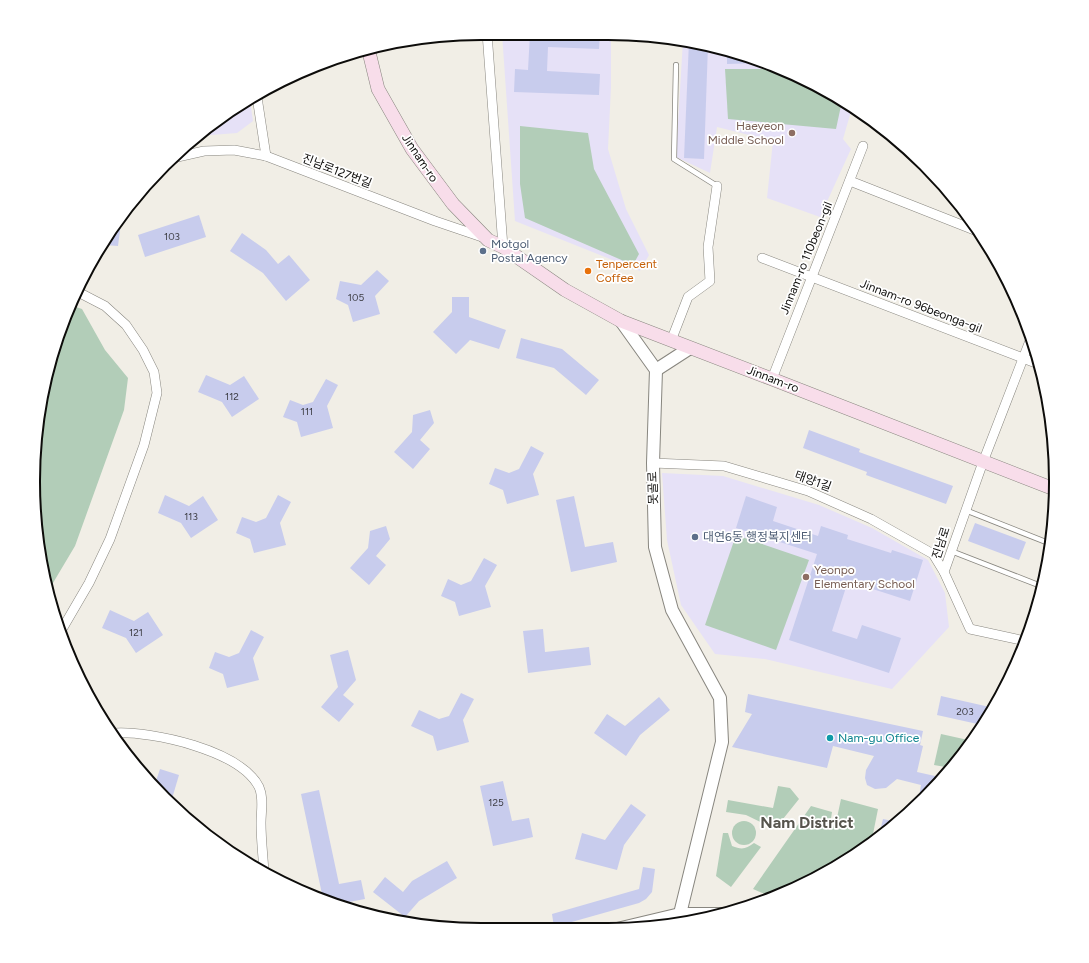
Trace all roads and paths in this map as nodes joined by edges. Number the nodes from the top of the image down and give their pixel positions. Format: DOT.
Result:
graph roads {
  1 [pos="488,40"];
  2 [pos="370,54"];
  3 [pos="676,65"];
  4 [pos="258,101"];
  5 [pos="863,146"];
  6 [pos="184,156"];
  7 [pos="266,156"];
  8 [pos="850,181"];
  9 [pos="717,186"];
  10 [pos="969,227"];
  11 [pos="488,240"];
  12 [pos="503,247"];
  13 [pos="762,258"];
  14 [pos="812,277"];
  15 [pos="82,294"];
  16 [pos="621,321"];
  17 [pos="671,341"];
  18 [pos="1028,345"];
  19 [pos="690,348"];
  20 [pos="1022,358"];
  21 [pos="1032,362"];
  22 [pos="656,370"];
  23 [pos="772,378"];
  24 [pos="983,462"];
  25 [pos="653,463"];
  26 [pos="1049,488"];
  27 [pos="965,510"];
  28 [pos="1045,541"];
  29 [pos="951,551"];
  30 [pos="944,572"];
  31 [pos="1037,584"];
  32 [pos="64,626"];
  33 [pos="1019,640"];
  34 [pos="118,733"];
  35 [pos="264,865"];
  36 [pos="679,918"];
  1 -- 12 [label="street"];
  2 -- 11 [label="main road, Jinnam-ro"];
  3 -- 9 [label="lane"];
  4 -- 7 [label="street"];
  5 -- 8 [label="street, Jinnam-ro 110beon-gil"];
  6 -- 7 [label="street, 진남로127번길"];
  7 -- 11 [label="street, 진남로127번길"];
  8 -- 10 [label="street"];
  8 -- 14 [label="street, Jinnam-ro 110beon-gil"];
  9 -- 17 [label="street"];
  11 -- 12 [label="main road, Jinnam-ro"];
  12 -- 16 [label="main road, Jinnam-ro"];
  13 -- 14 [label="street, Jinnam-ro 96beonga-gil"];
  14 -- 20 [label="street, Jinnam-ro 96beonga-gil"];
  14 -- 23 [label="street, Jinnam-ro 110beon-gil"];
  15 -- 32 [label="street"];
  16 -- 17 [label="main road, Jinnam-ro"];
  16 -- 22 [label="street"];
  17 -- 19 [label="main road, Jinnam-ro"];
  18 -- 20 [label="street, 진남로"];
  19 -- 22 [label="street"];
  19 -- 23 [label="main road, Jinnam-ro"];
  20 -- 21 [label="street, Jinnam-ro 96beonga-gil"];
  20 -- 24 [label="street, 진남로"];
  22 -- 25 [label="street, 못골로"];
  23 -- 24 [label="main road, Jinnam-ro"];
  24 -- 26 [label="main road, Jinnam-ro"];
  24 -- 27 [label="street, 진남로"];
  25 -- 30 [label="street, 태양1길"];
  25 -- 36 [label="street, 못골로"];
  27 -- 28 [label="lane"];
  27 -- 29 [label="street, 진남로"];
  29 -- 30 [label="street, 진남로"];
  29 -- 31 [label="lane"];
  30 -- 33 [label="street, 진남로"];
  34 -- 35 [label="street"];
}
